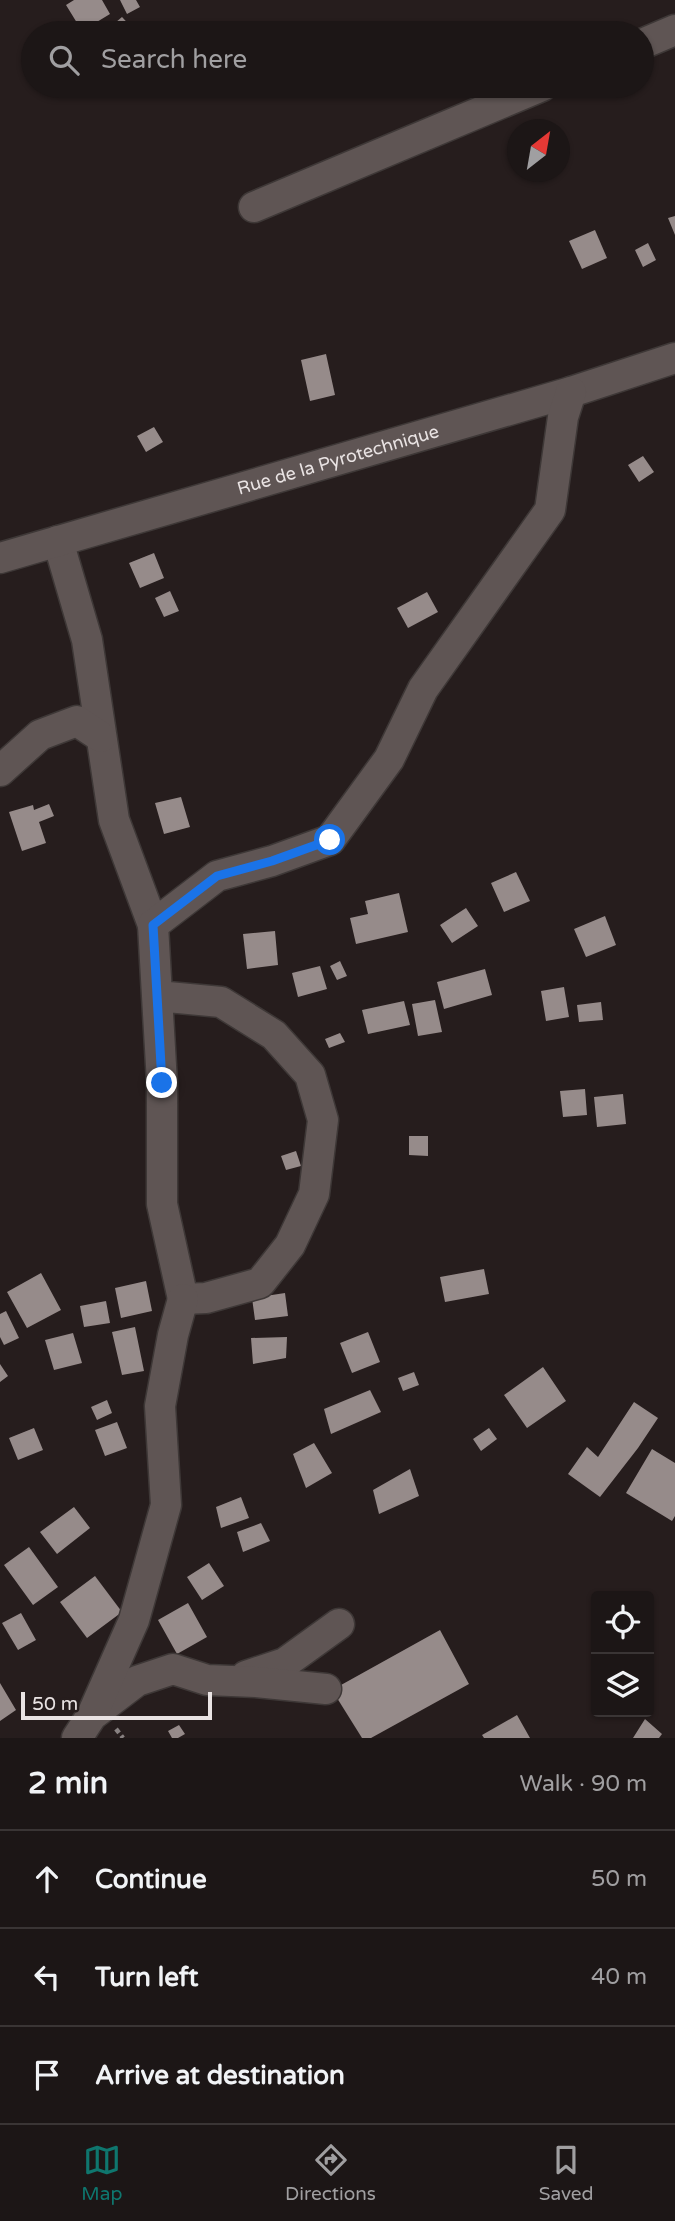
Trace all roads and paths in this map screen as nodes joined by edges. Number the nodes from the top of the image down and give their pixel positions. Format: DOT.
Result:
graph roads {
  1 [pos="675,30"];
  2 [pos="654,39"];
  3 [pos="513,98"];
  4 [pos="254,206"];
  5 [pos="675,358"];
  6 [pos="571,392"];
  7 [pos="58,541"];
  8 [pos="0,558"];
  9 [pos="101,737"];
  10 [pos="0,771"];
  11 [pos="153,925"];
  12 [pos="157,996"];
  13 [pos="183,1299"];
  14 [pos="339,1624"];
  15 [pos="231,1681"];
  16 [pos="326,1689"];
  17 [pos="90,1730"];
  1 -- 2 [label="street"];
  3 -- 4 [label="street"];
  5 -- 6 [label="street, Rue de la Pyrotechnique"];
  6 -- 7 [label="street, Rue de la Pyrotechnique"];
  6 -- 11 [label="street"];
  7 -- 8 [label="street, Rue de la Pyrotechnique"];
  7 -- 9 [label="street"];
  9 -- 10 [label="street"];
  9 -- 11 [label="street"];
  11 -- 12 [label="street"];
  12 -- 13 [label="street"];
  12 -- 13 [label="street"];
  13 -- 17 [label="street"];
  14 -- 15 [label="street"];
  15 -- 16 [label="street"];
  15 -- 17 [label="street"];
}
